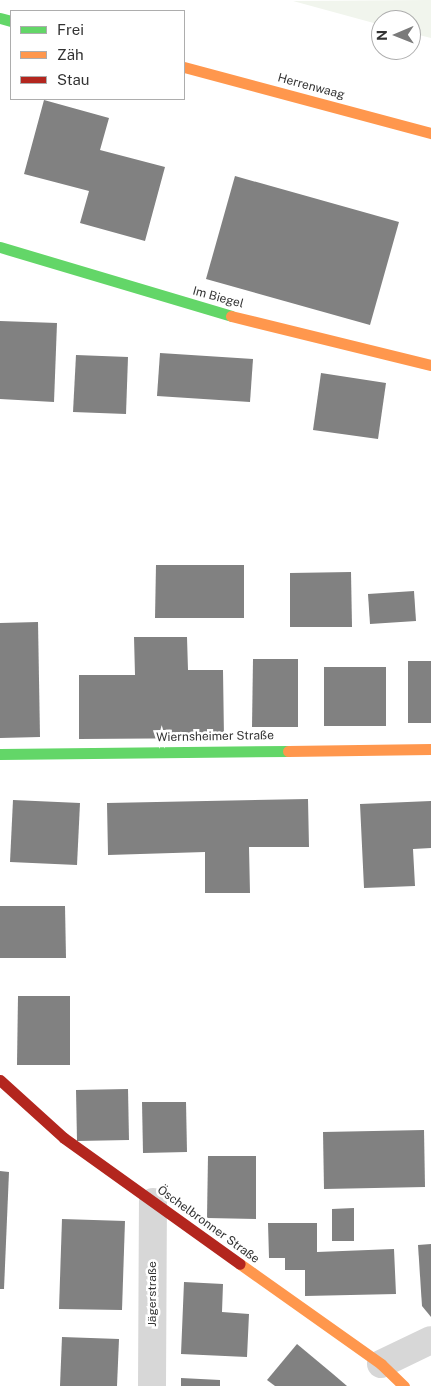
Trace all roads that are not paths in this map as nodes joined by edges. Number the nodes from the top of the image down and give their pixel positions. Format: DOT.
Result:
graph roads {
  1 [pos="185,67"];
  2 [pos="431,133"];
  3 [pos="0,247"];
  4 [pos="431,365"];
  5 [pos="431,749"];
  6 [pos="0,754"];
  7 [pos="0,1080"];
  8 [pos="153,1202"];
  9 [pos="431,1340"];
  10 [pos="381,1364"];
  11 [pos="152,1386"];
  12 [pos="404,1386"];
  1 -- 2 [label="street, Herrenwaag"];
  3 -- 4 [label="street, Im Biegel"];
  5 -- 6 [label="street, Wiernsheimer Straße"];
  7 -- 8 [label="street, Öschelbronner Straße"];
  8 -- 10 [label="street, Öschelbronner Straße"];
  8 -- 11 [label="street, Jägerstraße"];
  9 -- 10 [label="street"];
  10 -- 12 [label="street, Öschelbronner Straße"];
}
